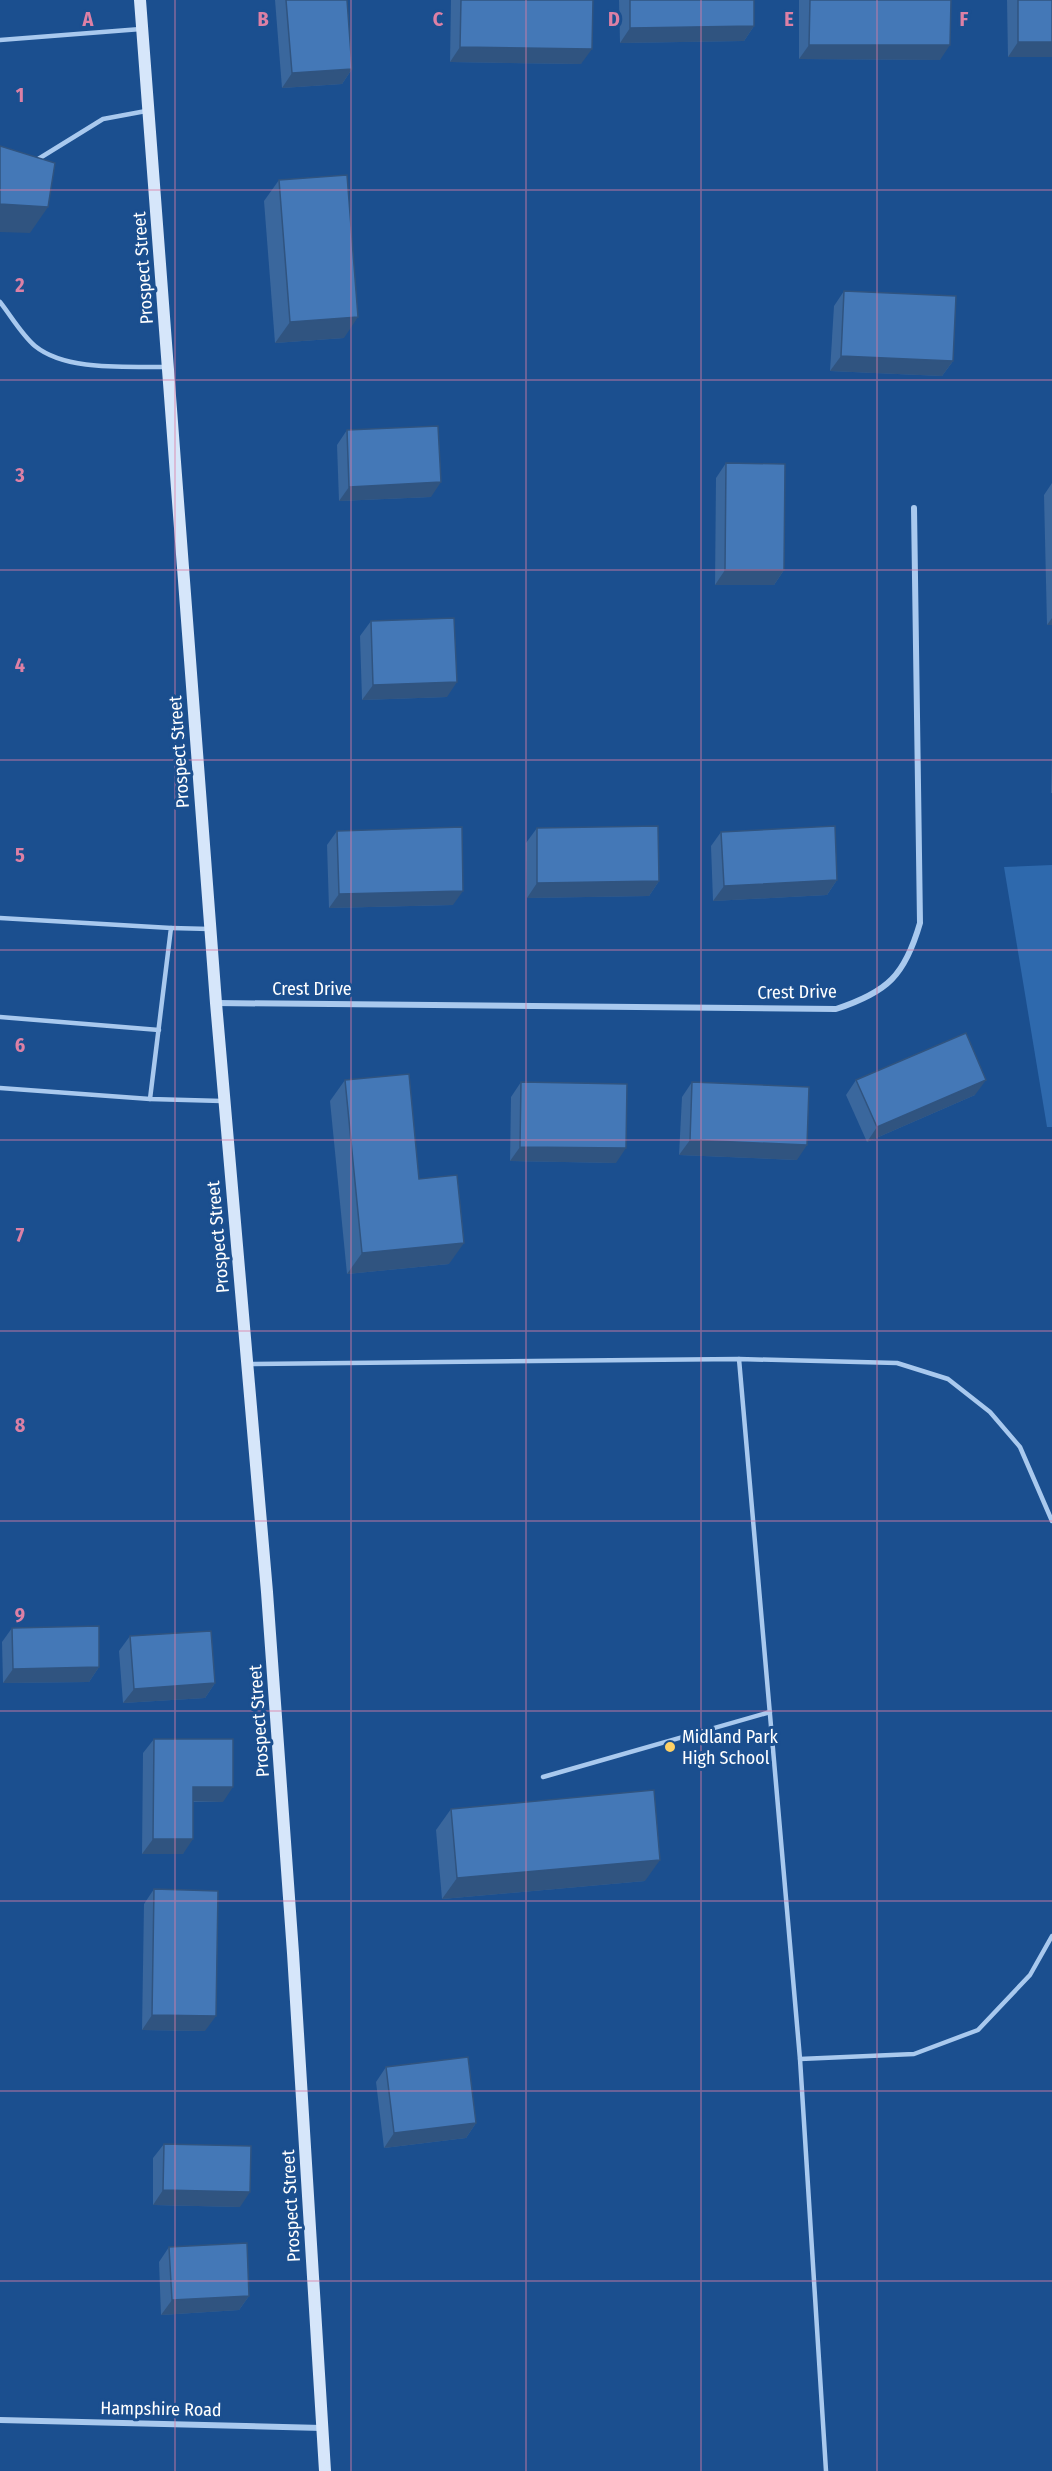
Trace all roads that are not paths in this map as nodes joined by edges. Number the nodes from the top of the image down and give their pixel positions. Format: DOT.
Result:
graph roads {
  1 [pos="140,0"];
  2 [pos="142,28"];
  3 [pos="0,40"];
  4 [pos="149,110"];
  5 [pos="27,166"];
  6 [pos="0,302"];
  7 [pos="168,367"];
  8 [pos="914,508"];
  9 [pos="0,918"];
  10 [pos="171,928"];
  11 [pos="210,929"];
  12 [pos="216,1003"];
  13 [pos="0,1017"];
  14 [pos="159,1030"];
  15 [pos="0,1088"];
  16 [pos="150,1099"];
  17 [pos="225,1101"];
  18 [pos="739,1359"];
  19 [pos="247,1364"];
  20 [pos="1052,1521"];
  21 [pos="770,1712"];
  22 [pos="543,1777"];
  23 [pos="1052,1936"];
  24 [pos="800,2059"];
  25 [pos="0,2420"];
  26 [pos="322,2428"];
  27 [pos="325,2471"];
  28 [pos="826,2471"];
  1 -- 2 [label="main road, Prospect Street"];
  2 -- 3 [label="lane"];
  2 -- 4 [label="main road, Prospect Street"];
  4 -- 5 [label="lane"];
  4 -- 7 [label="main road, Prospect Street"];
  6 -- 7 [label="lane"];
  7 -- 11 [label="main road, Prospect Street"];
  8 -- 12 [label="street, Crest Drive"];
  9 -- 10 [label="lane"];
  10 -- 11 [label="lane"];
  10 -- 14 [label="lane"];
  11 -- 12 [label="main road, Prospect Street"];
  12 -- 17 [label="main road, Prospect Street"];
  13 -- 14 [label="lane"];
  14 -- 16 [label="lane"];
  15 -- 16 [label="lane"];
  16 -- 17 [label="lane"];
  17 -- 19 [label="main road, Prospect Street"];
  18 -- 19 [label="lane"];
  18 -- 20 [label="lane"];
  18 -- 21 [label="lane"];
  19 -- 26 [label="main road, Prospect Street"];
  21 -- 22 [label="lane"];
  21 -- 24 [label="lane"];
  23 -- 24 [label="lane"];
  24 -- 28 [label="lane"];
  25 -- 26 [label="street, Hampshire Road"];
  26 -- 27 [label="main road, Prospect Street"];
}
